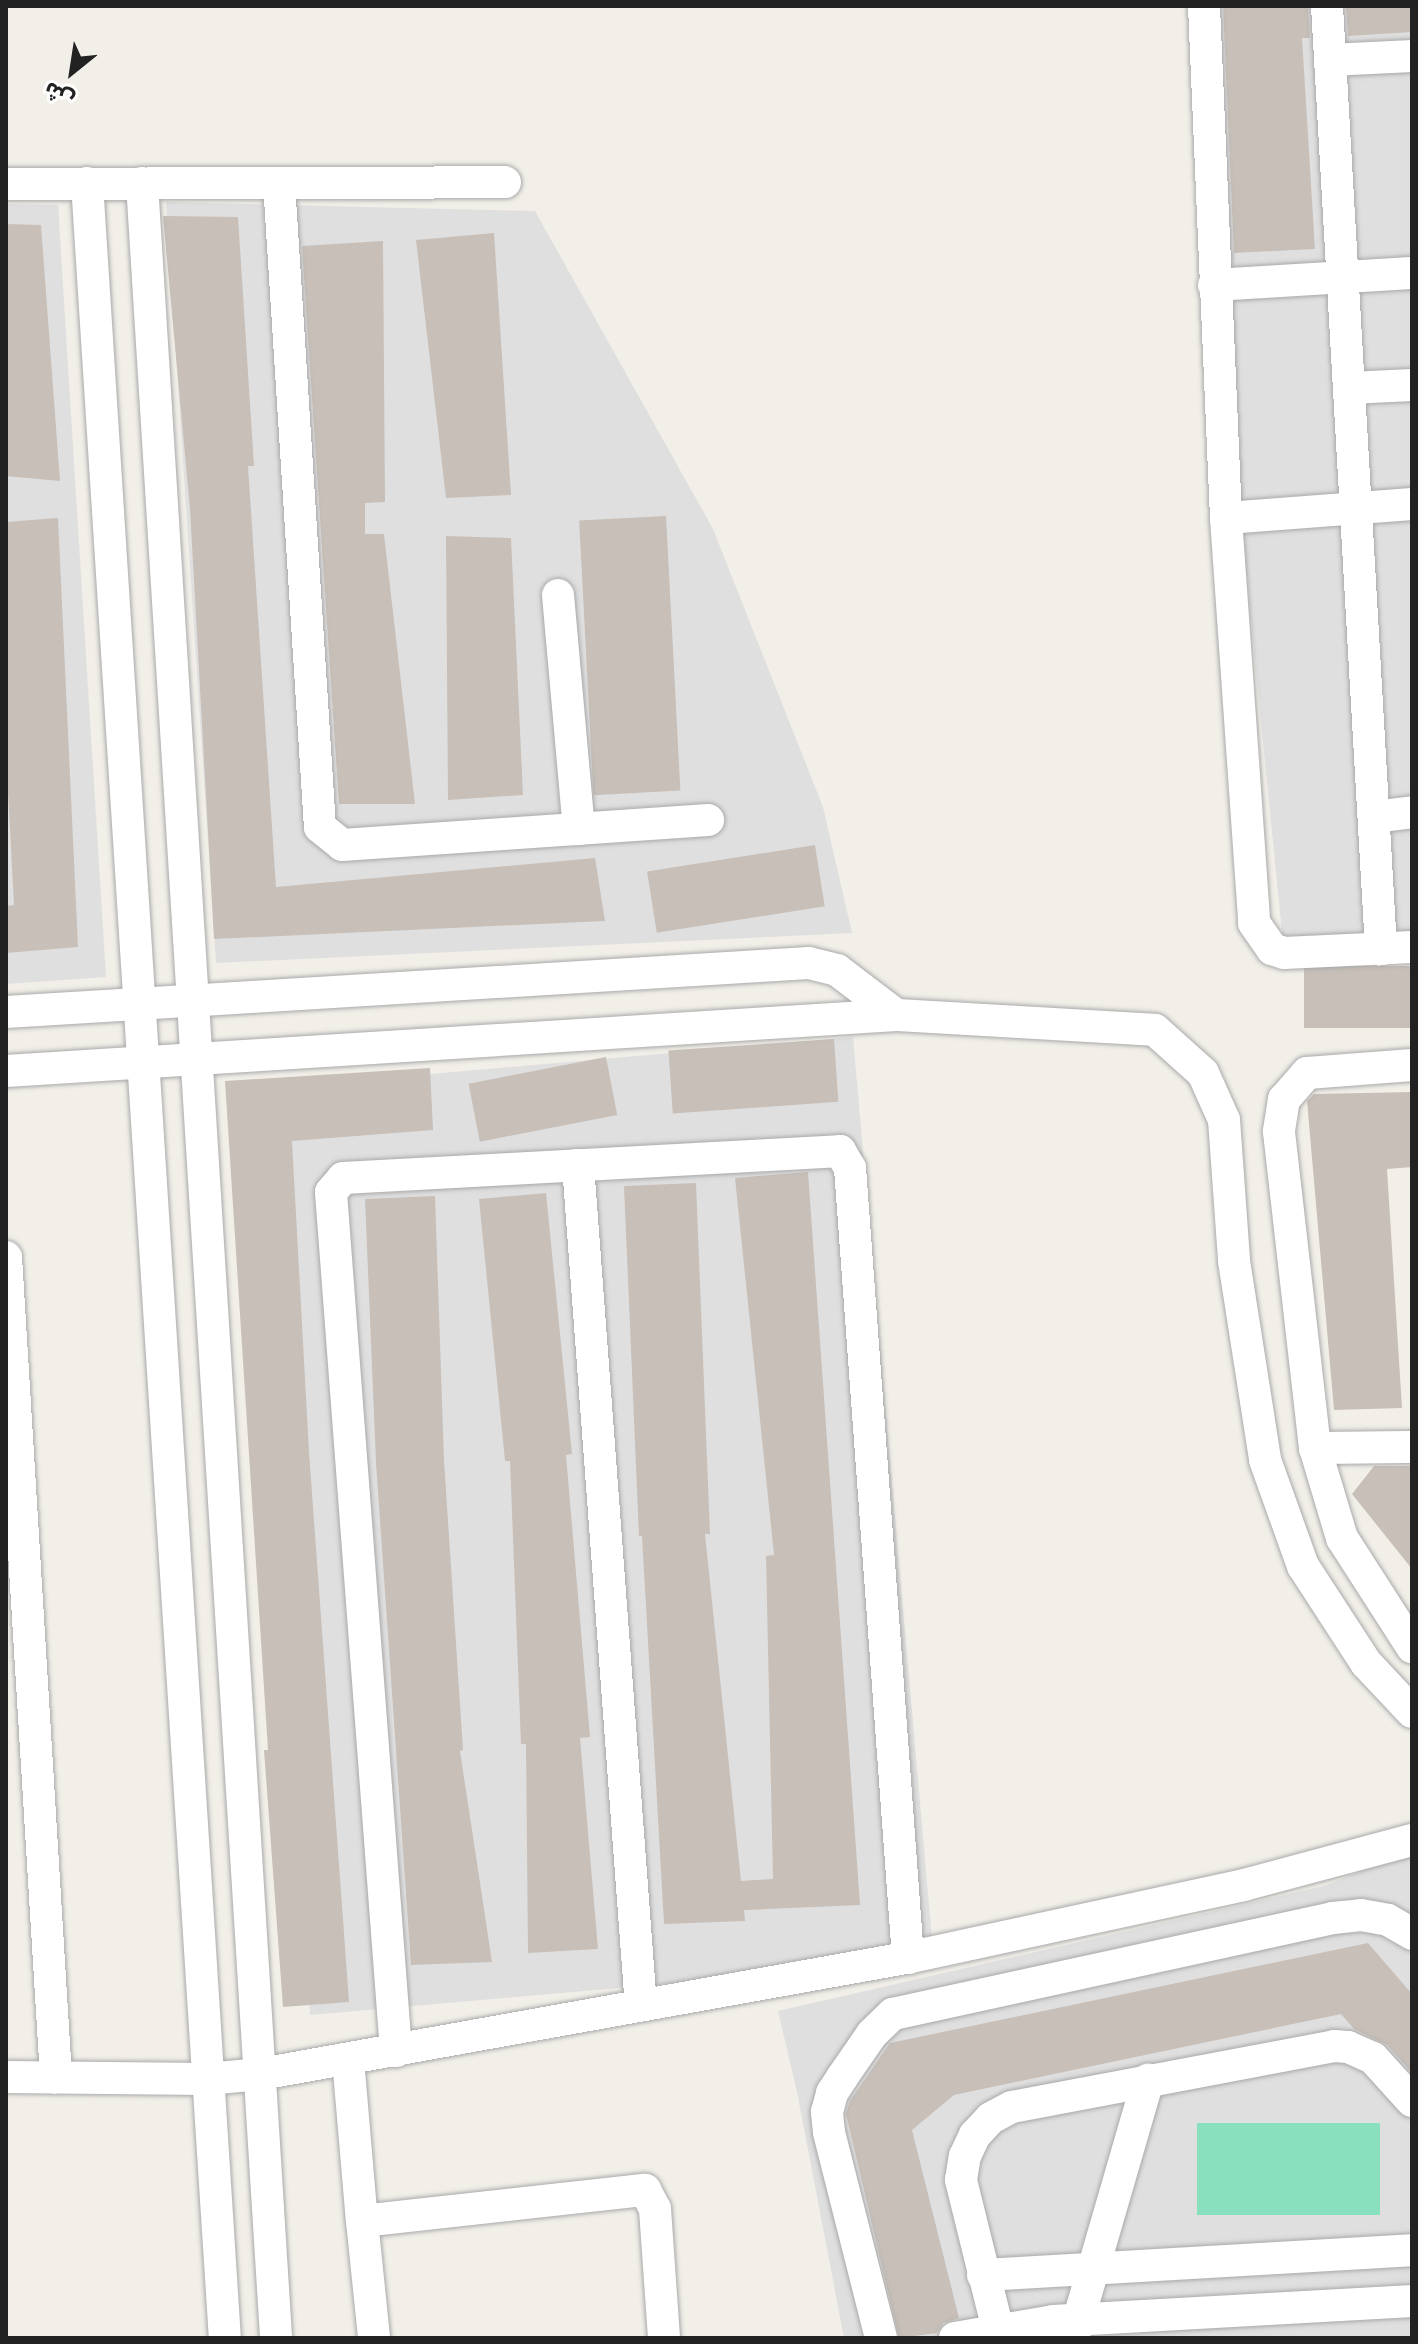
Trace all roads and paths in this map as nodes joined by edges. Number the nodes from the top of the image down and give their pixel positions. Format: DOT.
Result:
graph roads {
  1 [pos="1204,6"];
  2 [pos="1327,6"];
  3 [pos="1412,56"];
  4 [pos="1330,60"];
  5 [pos="505,182"];
  6 [pos="87,183"];
  7 [pos="142,183"];
  8 [pos="279,183"];
  9 [pos="6,184"];
  10 [pos="1412,273"];
  11 [pos="1342,278"];
  12 [pos="1214,285"];
  13 [pos="1412,385"];
  14 [pos="1349,388"];
  15 [pos="1412,504"];
  16 [pos="1355,508"];
  17 [pos="1226,518"];
  18 [pos="558,595"];
  19 [pos="1412,812"];
  20 [pos="1374,817"];
  21 [pos="708,820"];
  22 [pos="579,829"];
  23 [pos="1396,948"];
  24 [pos="193,1000"];
  25 [pos="137,1004"];
  26 [pos="6,1012"];
  27 [pos="896,1015"];
  28 [pos="198,1058"];
  29 [pos="141,1062"];
  30 [pos="1412,1065"];
  31 [pos="6,1071"];
  32 [pos="578,1165"];
  33 [pos="6,1257"];
  34 [pos="1412,1447"];
  35 [pos="1315,1448"];
  36 [pos="1412,1647"];
  37 [pos="1412,1712"];
  38 [pos="1412,1840"];
  39 [pos="1412,1934"];
  40 [pos="908,1958"];
  41 [pos="641,2006"];
  42 [pos="396,2051"];
  43 [pos="348,2059"];
  44 [pos="261,2074"];
  45 [pos="6,2077"];
  46 [pos="56,2077"];
  47 [pos="207,2079"];
  48 [pos="1148,2080"];
  49 [pos="1412,2101"];
  50 [pos="362,2221"];
  51 [pos="1412,2250"];
  52 [pos="1096,2269"];
  53 [pos="983,2275"];
  54 [pos="1412,2301"];
  55 [pos="1077,2329"];
  56 [pos="999,2333"];
  57 [pos="225,2338"];
  58 [pos="276,2338"];
  59 [pos="374,2338"];
  60 [pos="664,2338"];
  61 [pos="881,2338"];
  62 [pos="955,2338"];
  1 -- 12 [label="street"];
  2 -- 4 [label="street"];
  3 -- 4 [label="street"];
  4 -- 11 [label="street"];
  5 -- 8 [label="street"];
  6 -- 7 [label="street"];
  6 -- 9 [label="street"];
  6 -- 25 [label="street"];
  7 -- 8 [label="street"];
  7 -- 24 [label="street"];
  8 -- 22 [label="street"];
  10 -- 11 [label="street"];
  11 -- 12 [label="street"];
  11 -- 14 [label="street"];
  12 -- 17 [label="street"];
  13 -- 14 [label="street"];
  14 -- 16 [label="street"];
  15 -- 16 [label="street"];
  16 -- 17 [label="street"];
  16 -- 20 [label="street"];
  17 -- 23 [label="street"];
  18 -- 22 [label="street"];
  19 -- 20 [label="street"];
  20 -- 23 [label="street"];
  21 -- 22 [label="street"];
  24 -- 25 [label="street"];
  24 -- 27 [label="street"];
  24 -- 28 [label="street"];
  25 -- 26 [label="street"];
  25 -- 29 [label="street"];
  27 -- 28 [label="street"];
  27 -- 37 [label="street"];
  28 -- 29 [label="street"];
  28 -- 44 [label="street"];
  29 -- 31 [label="street"];
  29 -- 47 [label="street"];
  30 -- 35 [label="street"];
  32 -- 40 [label="street"];
  32 -- 41 [label="street"];
  32 -- 42 [label="street"];
  33 -- 46 [label="street"];
  34 -- 35 [label="street"];
  35 -- 36 [label="street"];
  38 -- 40 [label="street"];
  39 -- 61 [label="street"];
  40 -- 41 [label="street"];
  41 -- 42 [label="street"];
  42 -- 43 [label="street"];
  43 -- 44 [label="street"];
  43 -- 50 [label="street"];
  44 -- 47 [label="street"];
  44 -- 58 [label="street"];
  45 -- 46 [label="street"];
  46 -- 47 [label="street"];
  47 -- 57 [label="street"];
  48 -- 49 [label="street"];
  48 -- 52 [label="street"];
  48 -- 53 [label="street"];
  50 -- 59 [label="street"];
  50 -- 60 [label="street"];
  51 -- 52 [label="street"];
  52 -- 53 [label="street"];
  52 -- 55 [label="street"];
  53 -- 56 [label="street"];
  54 -- 55 [label="street"];
  55 -- 56 [label="street"];
  56 -- 62 [label="street"];
}
